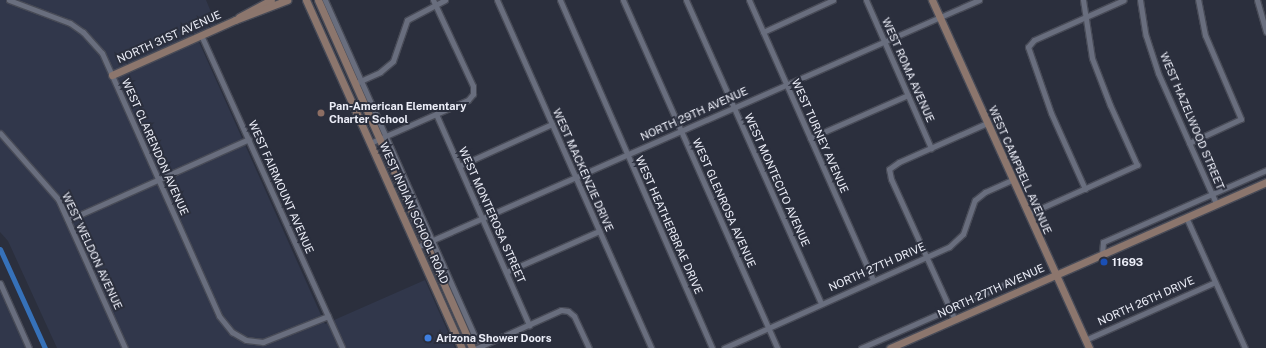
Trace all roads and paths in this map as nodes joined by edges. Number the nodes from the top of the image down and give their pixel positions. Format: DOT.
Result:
graph roads {
  1 [pos="9,0"];
  2 [pos="271,0"];
  3 [pos="287,0"];
  4 [pos="306,0"];
  5 [pos="318,0"];
  6 [pos="325,0"];
  7 [pos="445,0"];
  8 [pos="496,0"];
  9 [pos="560,0"];
  10 [pos="623,0"];
  11 [pos="686,0"];
  12 [pos="749,0"];
  13 [pos="834,0"];
  14 [pos="866,0"];
  15 [pos="932,0"];
  16 [pos="979,0"];
  17 [pos="1083,0"];
  18 [pos="1124,0"];
  19 [pos="1140,0"];
  20 [pos="1198,0"];
  21 [pos="1257,0"];
  22 [pos="434,2"];
  23 [pos="940,17"];
  24 [pos="1085,18"];
  25 [pos="235,20"];
  26 [pos="763,32"];
  27 [pos="1266,32"];
  28 [pos="201,35"];
  29 [pos="885,42"];
  30 [pos="112,75"];
  31 [pos="358,82"];
  32 [pos="787,85"];
  33 [pos="908,95"];
  34 [pos="734,107"];
  35 [pos="436,114"];
  36 [pos="987,123"];
  37 [pos="552,124"];
  38 [pos="682,130"];
  39 [pos="0,134"];
  40 [pos="383,137"];
  41 [pos="810,138"];
  42 [pos="249,139"];
  43 [pos="370,143"];
  44 [pos="1189,143"];
  45 [pos="932,148"];
  46 [pos="627,154"];
  47 [pos="459,166"];
  48 [pos="1266,170"];
  49 [pos="575,177"];
  50 [pos="158,180"];
  51 [pos="1012,180"];
  52 [pos="1266,182"];
  53 [pos="1085,189"];
  54 [pos="1212,193"];
  55 [pos="1216,203"];
  56 [pos="1028,214"];
  57 [pos="1186,217"];
  58 [pos="482,218"];
  59 [pos="68,220"];
  60 [pos="599,231"];
  61 [pos="429,242"];
  62 [pos="418,247"];
  63 [pos="1102,254"];
  64 [pos="926,256"];
  65 [pos="506,272"];
  66 [pos="1029,274"];
  67 [pos="1055,275"];
  68 [pos="874,280"];
  69 [pos="1215,282"];
  70 [pos="0,283"];
  71 [pos="821,303"];
  72 [pos="950,309"];
  73 [pos="328,316"];
  74 [pos="955,320"];
  75 [pos="529,325"];
  76 [pos="768,327"];
  77 [pos="1085,340"];
  78 [pos="477,342"];
  79 [pos="29,348"];
  80 [pos="125,348"];
  81 [pos="342,348"];
  82 [pos="462,348"];
  83 [pos="472,348"];
  84 [pos="477,348"];
  85 [pos="589,348"];
  86 [pos="651,348"];
  87 [pos="712,348"];
  88 [pos="724,348"];
  89 [pos="777,348"];
  90 [pos="861,348"];
  91 [pos="890,348"];
  92 [pos="1089,348"];
  93 [pos="1245,348"];
  1 -- 30 [label="street, WEST CLARENDON AVENUE"];
  2 -- 25 [label="main road, NORTH 31ST AVENUE"];
  3 -- 25 [label="main road, NORTH 31ST AVENUE"];
  4 -- 43 [label="main road, WEST INDIAN SCHOOL ROAD"];
  5 -- 31 [label="main road, WEST INDIAN SCHOOL ROAD"];
  6 -- 31 [label="street, WEST INDIAN SCHOOL ROAD"];
  7 -- 22 [label="street"];
  8 -- 37 [label="street, WEST MACKENZIE DRIVE"];
  9 -- 46 [label="street, WEST HEATHERBRAE DRIVE"];
  10 -- 38 [label="street, WEST GLENROSA AVENUE"];
  11 -- 34 [label="street, WEST MONTECITO AVENUE"];
  12 -- 26 [label="street, WEST TURNEY AVENUE"];
  13 -- 26 [label="street"];
  14 -- 29 [label="street, WEST ROMA AVENUE"];
  15 -- 23 [label="main road, WEST CAMPBELL AVENUE"];
  16 -- 23 [label="street, NORTH 29TH AVENUE"];
  17 -- 24 [label="street"];
  18 -- 24 [label="street"];
  19 -- 44 [label="street, WEST HAZELWOOD STREET"];
  20 -- 44 [label="street"];
  21 -- 27 [label="street"];
  22 -- 31 [label="street"];
  22 -- 35 [label="street"];
  23 -- 29 [label="street, NORTH 29TH AVENUE"];
  23 -- 36 [label="main road, WEST CAMPBELL AVENUE"];
  24 -- 53 [label="street"];
  24 -- 53 [label="street"];
  25 -- 28 [label="main road, NORTH 31ST AVENUE"];
  26 -- 32 [label="street, WEST TURNEY AVENUE"];
  28 -- 30 [label="main road, NORTH 31ST AVENUE"];
  28 -- 42 [label="street, WEST FAIRMOUNT AVENUE"];
  29 -- 32 [label="street, NORTH 29TH AVENUE"];
  29 -- 33 [label="street, WEST ROMA AVENUE"];
  30 -- 50 [label="street, WEST CLARENDON AVENUE"];
  31 -- 40 [label="main road, WEST INDIAN SCHOOL ROAD"];
  32 -- 34 [label="street, NORTH 29TH AVENUE"];
  32 -- 41 [label="street, WEST TURNEY AVENUE"];
  33 -- 41 [label="street"];
  33 -- 45 [label="street, WEST ROMA AVENUE"];
  34 -- 38 [label="street, NORTH 29TH AVENUE"];
  34 -- 71 [label="street, WEST MONTECITO AVENUE"];
  35 -- 40 [label="street"];
  35 -- 47 [label="street, WEST MONTEROSA STREET"];
  36 -- 45 [label="street"];
  36 -- 51 [label="main road, WEST CAMPBELL AVENUE"];
  37 -- 47 [label="street"];
  37 -- 49 [label="street, WEST MACKENZIE DRIVE"];
  38 -- 46 [label="street, NORTH 29TH AVENUE"];
  38 -- 76 [label="street, WEST GLENROSA AVENUE"];
  39 -- 59 [label="street, WEST WELDON AVENUE"];
  40 -- 43 [label="street"];
  40 -- 61 [label="main road, WEST INDIAN SCHOOL ROAD"];
  41 -- 68 [label="street, WEST TURNEY AVENUE"];
  42 -- 50 [label="street"];
  42 -- 73 [label="street, WEST FAIRMOUNT AVENUE"];
  43 -- 62 [label="main road, WEST INDIAN SCHOOL ROAD"];
  44 -- 54 [label="street, WEST HAZELWOOD STREET"];
  45 -- 64 [label="street"];
  46 -- 49 [label="street, NORTH 29TH AVENUE"];
  46 -- 87 [label="street, WEST HEATHERBRAE DRIVE"];
  47 -- 58 [label="street, WEST MONTEROSA STREET"];
  48 -- 54 [label="street"];
  49 -- 58 [label="street, NORTH 29TH AVENUE"];
  49 -- 60 [label="street, WEST MACKENZIE DRIVE"];
  50 -- 59 [label="street"];
  50 -- 73 [label="street, WEST CLARENDON AVENUE"];
  51 -- 56 [label="main road, WEST CAMPBELL AVENUE"];
  51 -- 64 [label="street, NORTH 27TH DRIVE"];
  52 -- 55 [label="main road, NORTH 27TH AVENUE"];
  53 -- 56 [label="street"];
  54 -- 55 [label="street, WEST HAZELWOOD STREET"];
  54 -- 63 [label="street"];
  55 -- 57 [label="main road, NORTH 27TH AVENUE"];
  56 -- 67 [label="main road, WEST CAMPBELL AVENUE"];
  57 -- 63 [label="main road, NORTH 27TH AVENUE"];
  57 -- 69 [label="street"];
  58 -- 61 [label="street, NORTH 29TH AVENUE"];
  58 -- 65 [label="street, WEST MONTEROSA STREET"];
  59 -- 80 [label="street, WEST WELDON AVENUE"];
  60 -- 65 [label="street"];
  60 -- 86 [label="street, WEST MACKENZIE DRIVE"];
  61 -- 62 [label="street, NORTH 29TH AVENUE"];
  61 -- 78 [label="street, WEST INDIAN SCHOOL ROAD"];
  61 -- 83 [label="main road, WEST INDIAN SCHOOL ROAD"];
  62 -- 82 [label="main road, WEST INDIAN SCHOOL ROAD"];
  63 -- 67 [label="main road, NORTH 27TH AVENUE"];
  64 -- 68 [label="street, NORTH 27TH DRIVE"];
  64 -- 72 [label="street"];
  65 -- 75 [label="street, WEST MONTEROSA STREET"];
  66 -- 72 [label="street, NORTH 27TH AVENUE"];
  67 -- 74 [label="main road, NORTH 27TH AVENUE"];
  67 -- 77 [label="main road, WEST CAMPBELL AVENUE"];
  68 -- 71 [label="street, NORTH 27TH DRIVE"];
  69 -- 77 [label="street, NORTH 26TH DRIVE"];
  69 -- 93 [label="street"];
  70 -- 79 [label="street"];
  71 -- 76 [label="street, NORTH 27TH DRIVE"];
  72 -- 74 [label="street"];
  72 -- 90 [label="street, NORTH 27TH AVENUE"];
  73 -- 81 [label="street, WEST FAIRMOUNT AVENUE"];
  74 -- 91 [label="main road, NORTH 27TH AVENUE"];
  75 -- 84 [label="street"];
  75 -- 85 [label="street"];
  76 -- 88 [label="street, NORTH 27TH DRIVE"];
  76 -- 89 [label="street, WEST GLENROSA AVENUE"];
  77 -- 92 [label="main road, WEST CAMPBELL AVENUE"];
}
